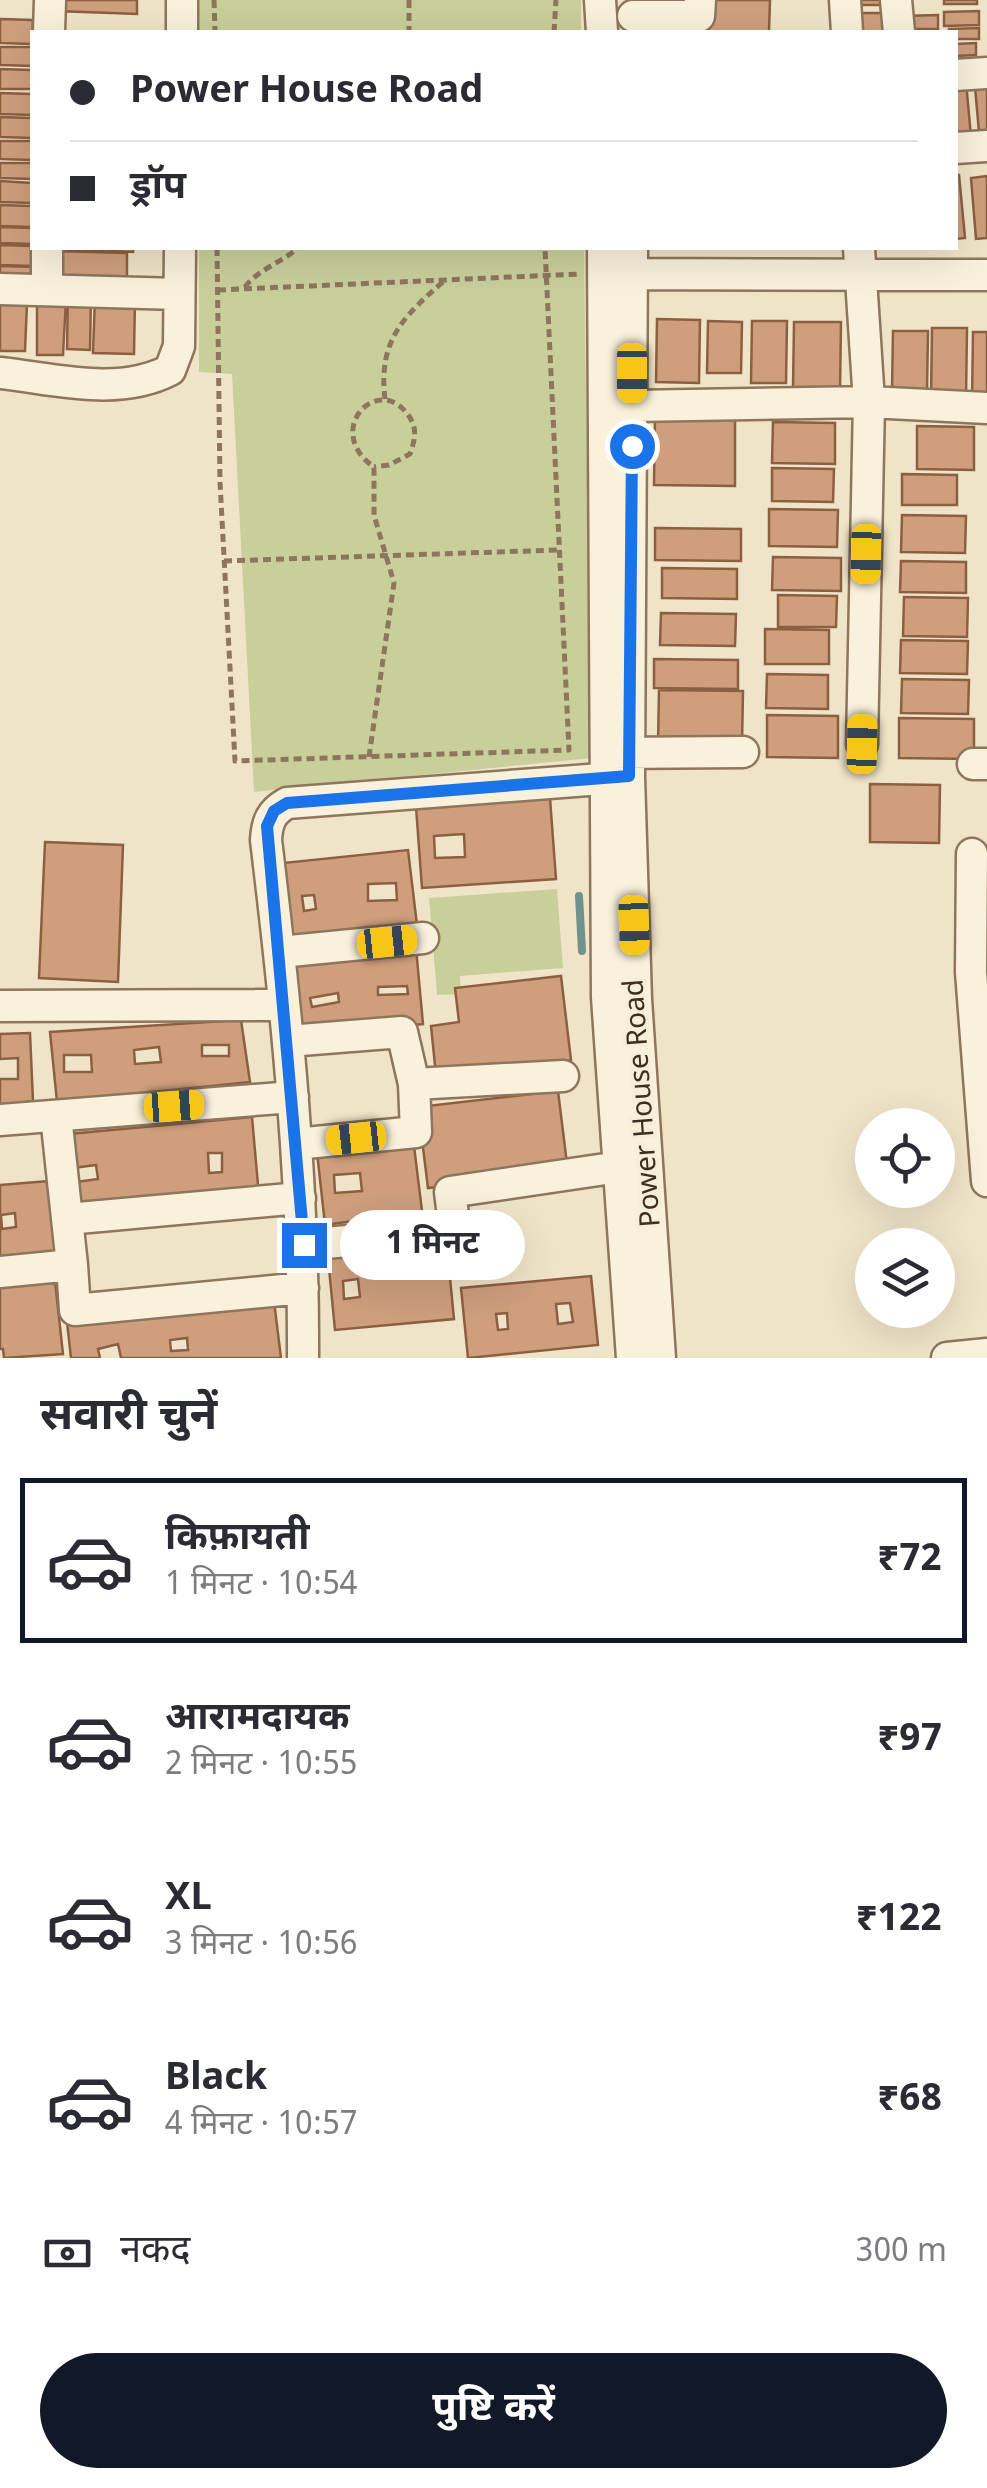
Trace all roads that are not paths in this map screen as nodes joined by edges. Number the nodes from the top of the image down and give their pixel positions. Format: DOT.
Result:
graph roads {
  1 [pos="50,0"];
  2 [pos="182,0"];
  3 [pos="600,0"];
  4 [pos="700,0"];
  5 [pos="845,0"];
  6 [pos="896,0"];
  7 [pos="633,16"];
  8 [pos="49,30"];
  9 [pos="182,30"];
  10 [pos="602,30"];
  11 [pos="847,30"];
  12 [pos="899,30"];
  13 [pos="987,72"];
  14 [pos="958,75"];
  15 [pos="987,146"];
  16 [pos="958,148"];
  17 [pos="47,250"];
  18 [pos="180,250"];
  19 [pos="617,261"];
  20 [pos="749,261"];
  21 [pos="860,261"];
  22 [pos="987,275"];
  23 [pos="46,288"];
  24 [pos="0,289"];
  25 [pos="179,294"];
  26 [pos="0,373"];
  27 [pos="869,402"];
  28 [pos="632,406"];
  29 [pos="987,408"];
  30 [pos="862,744"];
  31 [pos="743,752"];
  32 [pos="618,764"];
  33 [pos="972,854"];
  34 [pos="422,938"];
  35 [pos="979,944"];
  36 [pos="280,952"];
  37 [pos="284,1005"];
  38 [pos="0,1006"];
  39 [pos="288,1041"];
  40 [pos="983,1070"];
  41 [pos="563,1076"];
  42 [pos="414,1084"];
  43 [pos="292,1097"];
  44 [pos="56,1116"];
  45 [pos="0,1120"];
  46 [pos="296,1144"];
  47 [pos="619,1167"];
  48 [pos="987,1180"];
  49 [pos="300,1198"];
  50 [pos="67,1219"];
  51 [pos="304,1245"];
  52 [pos="72,1265"];
  53 [pos="0,1272"];
  54 [pos="304,1288"];
  55 [pos="987,1354"];
  56 [pos="303,1358"];
  57 [pos="632,1358"];
  58 [pos="660,1358"];
  59 [pos="947,1358"];
  1 -- 8 [label="street"];
  2 -- 9 [label="street"];
  3 -- 10 [label="street"];
  4 -- 7 [label="street"];
  5 -- 11 [label="street"];
  6 -- 12 [label="street"];
  13 -- 14 [label="street"];
  15 -- 16 [label="street"];
  17 -- 23 [label="street"];
  18 -- 25 [label="street"];
  19 -- 20 [label="street"];
  19 -- 28 [label="street, Power House Road"];
  19 -- 32 [label="street, Power House Road"];
  20 -- 21 [label="street"];
  21 -- 22 [label="street"];
  21 -- 27 [label="street"];
  23 -- 24 [label="street"];
  23 -- 25 [label="street"];
  25 -- 26 [label="street"];
  27 -- 28 [label="street"];
  27 -- 29 [label="street"];
  27 -- 30 [label="street"];
  28 -- 32 [label="street, Power House Road"];
  31 -- 32 [label="street"];
  32 -- 36 [label="street"];
  32 -- 47 [label="street, Power House Road"];
  32 -- 58 [label="street, Power House Road"];
  33 -- 35 [label="street"];
  34 -- 36 [label="street"];
  35 -- 40 [label="street"];
  36 -- 37 [label="street"];
  37 -- 38 [label="street"];
  37 -- 39 [label="street"];
  39 -- 42 [label="street"];
  39 -- 43 [label="street"];
  40 -- 48 [label="street"];
  41 -- 42 [label="street"];
  42 -- 46 [label="street"];
  43 -- 44 [label="street"];
  43 -- 46 [label="street"];
  44 -- 45 [label="street"];
  44 -- 50 [label="street"];
  46 -- 49 [label="street"];
  47 -- 51 [label="street"];
  47 -- 57 [label="street, Power House Road"];
  49 -- 50 [label="street"];
  49 -- 51 [label="street"];
  50 -- 52 [label="street"];
  51 -- 54 [label="street"];
  52 -- 53 [label="street"];
  52 -- 54 [label="street"];
  54 -- 56 [label="street"];
  55 -- 59 [label="street"];
}
